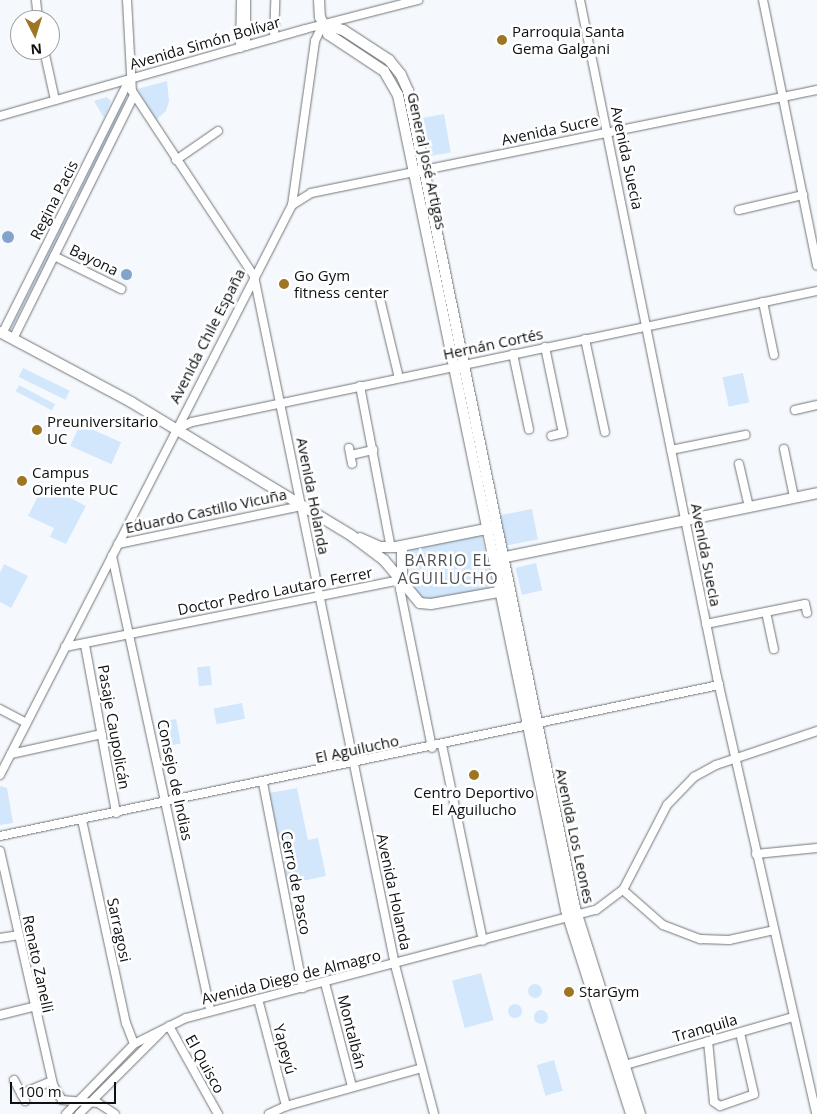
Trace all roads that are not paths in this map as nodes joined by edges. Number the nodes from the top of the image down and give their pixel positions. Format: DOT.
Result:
graph roads {
  1 [pos="127,0"];
  2 [pos="241,0"];
  3 [pos="246,0"];
  4 [pos="275,0"];
  5 [pos="319,0"];
  6 [pos="418,0"];
  7 [pos="580,0"];
  8 [pos="763,0"];
  9 [pos="323,24"];
  10 [pos="274,38"];
  11 [pos="243,47"];
  12 [pos="46,60"];
  13 [pos="130,78"];
  14 [pos="817,90"];
  15 [pos="134,95"];
  16 [pos="783,97"];
  17 [pos="55,100"];
  18 [pos="0,116"];
  19 [pos="218,131"];
  20 [pos="608,132"];
  21 [pos="94,150"];
  22 [pos="104,155"];
  23 [pos="176,160"];
  24 [pos="420,172"];
  25 [pos="296,183"];
  26 [pos="311,193"];
  27 [pos="802,195"];
  28 [pos="292,205"];
  29 [pos="64,210"];
  30 [pos="739,210"];
  31 [pos="75,214"];
  32 [pos="54,256"];
  33 [pos="817,266"];
  34 [pos="254,276"];
  35 [pos="121,289"];
  36 [pos="817,291"];
  37 [pos="380,299"];
  38 [pos="763,302"];
  39 [pos="647,326"];
  40 [pos="1,333"];
  41 [pos="13,339"];
  42 [pos="585,339"];
  43 [pos="545,347"];
  44 [pos="513,354"];
  45 [pos="774,355"];
  46 [pos="458,366"];
  47 [pos="399,378"];
  48 [pos="360,386"];
  49 [pos="281,404"];
  50 [pos="817,405"];
  51 [pos="795,410"];
  52 [pos="176,429"];
  53 [pos="529,429"];
  54 [pos="605,432"];
  55 [pos="745,435"];
  56 [pos="551,436"];
  57 [pos="784,449"];
  58 [pos="372,450"];
  59 [pos="671,450"];
  60 [pos="352,464"];
  61 [pos="739,464"];
  62 [pos="817,493"];
  63 [pos="794,497"];
  64 [pos="301,506"];
  65 [pos="749,507"];
  66 [pos="685,521"];
  67 [pos="491,528"];
  68 [pos="352,536"];
  69 [pos="118,544"];
  70 [pos="396,547"];
  71 [pos="112,556"];
  72 [pos="498,559"];
  73 [pos="402,579"];
  74 [pos="504,591"];
  75 [pos="320,596"];
  76 [pos="766,612"];
  77 [pos="807,613"];
  78 [pos="706,624"];
  79 [pos="129,636"];
  80 [pos="85,645"];
  81 [pos="65,646"];
  82 [pos="774,649"];
  83 [pos="719,685"];
  84 [pos="0,709"];
  85 [pos="26,723"];
  86 [pos="532,726"];
  87 [pos="817,731"];
  88 [pos="102,734"];
  89 [pos="442,745"];
  90 [pos="432,748"];
  91 [pos="11,754"];
  92 [pos="735,759"];
  93 [pos="353,764"];
  94 [pos="0,775"];
  95 [pos="263,783"];
  96 [pos="165,803"];
  97 [pos="116,813"];
  98 [pos="82,820"];
  99 [pos="0,836"];
  100 [pos="817,848"];
  101 [pos="0,851"];
  102 [pos="756,854"];
  103 [pos="623,890"];
  104 [pos="573,919"];
  105 [pos="774,930"];
  106 [pos="18,935"];
  107 [pos="0,938"];
  108 [pos="483,941"];
  109 [pos="395,965"];
  110 [pos="325,983"];
  111 [pos="303,988"];
  112 [pos="258,999"];
  113 [pos="33,1007"];
  114 [pos="210,1011"];
  115 [pos="0,1015"];
  116 [pos="793,1017"];
  117 [pos="168,1027"];
  118 [pos="740,1032"];
  119 [pos="708,1042"];
  120 [pos="134,1044"];
  121 [pos="624,1065"];
  122 [pos="422,1068"];
  123 [pos="14,1080"];
  124 [pos="51,1081"];
  125 [pos="352,1087"];
  126 [pos="62,1100"];
  127 [pos="77,1103"];
  128 [pos="90,1103"];
  129 [pos="286,1106"];
  130 [pos="66,1114"];
  131 [pos="79,1114"];
  132 [pos="115,1114"];
  133 [pos="218,1114"];
  134 [pos="269,1114"];
  135 [pos="434,1114"];
  136 [pos="632,1114"];
  137 [pos="640,1114"];
  138 [pos="816,1114"];
  1 -- 13 [label="street, Avenida Holanda"];
  2 -- 11 [label="street"];
  3 -- 11 [label="street"];
  4 -- 10 [label="street"];
  5 -- 9 [label="main road"];
  6 -- 9 [label="street, Avenida Simón Bolívar"];
  7 -- 20 [label="street, Avenida Suecia"];
  8 -- 16 [label="street"];
  9 -- 10 [label="street, Avenida Simón Bolívar"];
  9 -- 24 [label="main road, General José Artigas"];
  9 -- 25 [label="street, Avenida Chile España"];
  10 -- 11 [label="street, Avenida Simón Bolívar"];
  11 -- 13 [label="street, Avenida Simón Bolívar"];
  12 -- 17 [label="street"];
  13 -- 15 [label="street, Avenida Holanda"];
  13 -- 17 [label="street, Avenida Simón Bolívar"];
  13 -- 21 [label="street, Regina Pacis"];
  14 -- 16 [label="street, Avenida Sucre"];
  15 -- 22 [label="street, Regina Pacis"];
  15 -- 23 [label="street, Avenida Holanda"];
  16 -- 20 [label="street, Avenida Sucre"];
  16 -- 27 [label="street"];
  17 -- 18 [label="street, Avenida Simón Bolívar"];
  19 -- 23 [label="street"];
  20 -- 24 [label="street, Avenida Sucre"];
  20 -- 39 [label="street, Avenida Suecia"];
  21 -- 22 [label="street"];
  21 -- 29 [label="street, Regina Pacis"];
  22 -- 31 [label="street, Regina Pacis"];
  23 -- 34 [label="street, Avenida Holanda"];
  24 -- 26 [label="street, Avenida Sucre"];
  24 -- 46 [label="main road, General José Artigas"];
  25 -- 26 [label="street"];
  25 -- 28 [label="street, Avenida Chile España"];
  26 -- 28 [label="street, Avenida Sucre"];
  27 -- 30 [label="street"];
  27 -- 33 [label="street"];
  28 -- 34 [label="street, Avenida Chile España"];
  29 -- 31 [label="street"];
  29 -- 40 [label="street, Regina Pacis"];
  31 -- 32 [label="street, Regina Pacis"];
  32 -- 35 [label="street, Bayona"];
  32 -- 41 [label="street, Regina Pacis"];
  34 -- 49 [label="street, Avenida Holanda"];
  34 -- 52 [label="street, Avenida Chile España"];
  36 -- 38 [label="street, Hernán Cortés"];
  37 -- 47 [label="street"];
  38 -- 39 [label="street, Hernán Cortés"];
  38 -- 45 [label="street"];
  39 -- 42 [label="street, Hernán Cortés"];
  39 -- 59 [label="street, Avenida Suecia"];
  40 -- 41 [label="main road"];
  41 -- 52 [label="main road"];
  42 -- 43 [label="street, Hernán Cortés"];
  42 -- 54 [label="street"];
  43 -- 44 [label="street, Hernán Cortés"];
  43 -- 56 [label="street"];
  44 -- 46 [label="street, Hernán Cortés"];
  44 -- 53 [label="street"];
  46 -- 47 [label="street, Hernán Cortés"];
  46 -- 67 [label="main road, General José Artigas"];
  47 -- 48 [label="street, Hernán Cortés"];
  48 -- 49 [label="street, Hernán Cortés"];
  48 -- 58 [label="street"];
  49 -- 52 [label="street, Hernán Cortés"];
  49 -- 64 [label="street, Avenida Holanda"];
  50 -- 51 [label="street"];
  52 -- 64 [label="main road"];
  52 -- 69 [label="street, Avenida Chile España"];
  55 -- 59 [label="street"];
  57 -- 63 [label="street"];
  58 -- 60 [label="street"];
  58 -- 70 [label="street"];
  59 -- 66 [label="street, Avenida Suecia"];
  61 -- 65 [label="street"];
  62 -- 63 [label="main road"];
  63 -- 65 [label="main road"];
  64 -- 68 [label="main road"];
  64 -- 69 [label="street, Eduardo Castillo Vicuña"];
  64 -- 75 [label="street, Avenida Holanda"];
  65 -- 66 [label="main road"];
  66 -- 72 [label="main road"];
  66 -- 78 [label="street, Avenida Suecia"];
  67 -- 70 [label="main road"];
  67 -- 72 [label="main road, General José Artigas"];
  68 -- 70 [label="main road"];
  68 -- 73 [label="main road"];
  69 -- 71 [label="street, Avenida Chile España"];
  70 -- 73 [label="main road"];
  71 -- 79 [label="street, Consejo de Indias"];
  71 -- 81 [label="street, Avenida Chile España"];
  72 -- 74 [label="main road, General José Artigas"];
  73 -- 74 [label="main road"];
  73 -- 75 [label="street, Doctor Pedro Lautaro Ferrer"];
  73 -- 90 [label="street"];
  74 -- 86 [label="main road, Avenida Los Leones"];
  75 -- 79 [label="street, Doctor Pedro Lautaro Ferrer"];
  75 -- 93 [label="street, Avenida Holanda"];
  76 -- 77 [label="street"];
  76 -- 78 [label="street"];
  76 -- 82 [label="street"];
  78 -- 83 [label="street, Avenida Suecia"];
  79 -- 80 [label="street, Doctor Pedro Lautaro Ferrer"];
  79 -- 96 [label="street, Consejo de Indias"];
  80 -- 81 [label="street, Doctor Pedro Lautaro Ferrer"];
  80 -- 88 [label="street, Pasaje Caupolicán"];
  81 -- 85 [label="street, Avenida Chile España"];
  83 -- 86 [label="street, El Aguilucho"];
  83 -- 92 [label="street, Avenida Suecia"];
  84 -- 85 [label="street"];
  85 -- 91 [label="street, Avenida Chile España"];
  86 -- 89 [label="street, El Aguilucho"];
  86 -- 104 [label="main road, Avenida Los Leones"];
  87 -- 92 [label="street, Avenida Diego de Almagro"];
  88 -- 91 [label="street"];
  88 -- 97 [label="street, Pasaje Caupolicán"];
  89 -- 90 [label="street, El Aguilucho"];
  89 -- 108 [label="street"];
  90 -- 93 [label="street, El Aguilucho"];
  91 -- 94 [label="street, Avenida Chile España"];
  92 -- 102 [label="street, Avenida Suecia"];
  92 -- 103 [label="street, Avenida Diego de Almagro"];
  93 -- 95 [label="street, El Aguilucho"];
  93 -- 109 [label="street, Avenida Holanda"];
  95 -- 96 [label="street, El Aguilucho"];
  95 -- 111 [label="street, Cerro de Pasco"];
  96 -- 97 [label="street, El Aguilucho"];
  96 -- 114 [label="street, Consejo de Indias"];
  97 -- 98 [label="street, El Aguilucho"];
  98 -- 99 [label="street, El Aguilucho"];
  98 -- 120 [label="street, Sarragosi"];
  100 -- 102 [label="street"];
  101 -- 106 [label="street, Renato Zanelli"];
  102 -- 105 [label="street, Avenida Suecia"];
  103 -- 104 [label="street, Avenida Diego de Almagro"];
  103 -- 105 [label="street"];
  104 -- 108 [label="street, Avenida Diego de Almagro"];
  104 -- 121 [label="main road, Avenida Los Leones"];
  104 -- 136 [label="main road, Avenida Los Leones"];
  105 -- 116 [label="street, Avenida Suecia"];
  106 -- 107 [label="street"];
  106 -- 113 [label="street, Renato Zanelli"];
  108 -- 109 [label="street, Avenida Diego de Almagro"];
  109 -- 110 [label="street, Avenida Diego de Almagro"];
  109 -- 122 [label="street, Avenida Holanda"];
  110 -- 111 [label="street, Avenida Diego de Almagro"];
  110 -- 125 [label="street, Montalbán"];
  111 -- 112 [label="street, Avenida Diego de Almagro"];
  112 -- 114 [label="street, Avenida Diego de Almagro"];
  112 -- 129 [label="street, Yapeyú"];
  113 -- 115 [label="street"];
  113 -- 124 [label="street, Renato Zanelli"];
  114 -- 117 [label="street, Avenida Diego de Almagro"];
  116 -- 118 [label="street, Tranquila"];
  116 -- 138 [label="street, Avenida Suecia"];
  117 -- 120 [label="street, Avenida Diego de Almagro"];
  117 -- 128 [label="street, Avenida Diego de Almagro"];
  117 -- 133 [label="street, El Quisco"];
  118 -- 119 [label="street, Tranquila"];
  118 -- 119 [label="street"];
  119 -- 121 [label="street, Tranquila"];
  120 -- 127 [label="street, Avenida Diego de Almagro"];
  121 -- 137 [label="main road, Avenida Los Leones"];
  122 -- 125 [label="street"];
  122 -- 135 [label="street, Avenida Holanda"];
  123 -- 124 [label="street"];
  124 -- 126 [label="street, Renato Zanelli"];
  125 -- 129 [label="street"];
  126 -- 127 [label="street"];
  126 -- 130 [label="street, Renato Zanelli"];
  127 -- 128 [label="street"];
  127 -- 130 [label="street, Avenida Diego de Almagro"];
  128 -- 131 [label="street, Avenida Diego de Almagro"];
  128 -- 132 [label="street"];
  129 -- 134 [label="street"];
}
